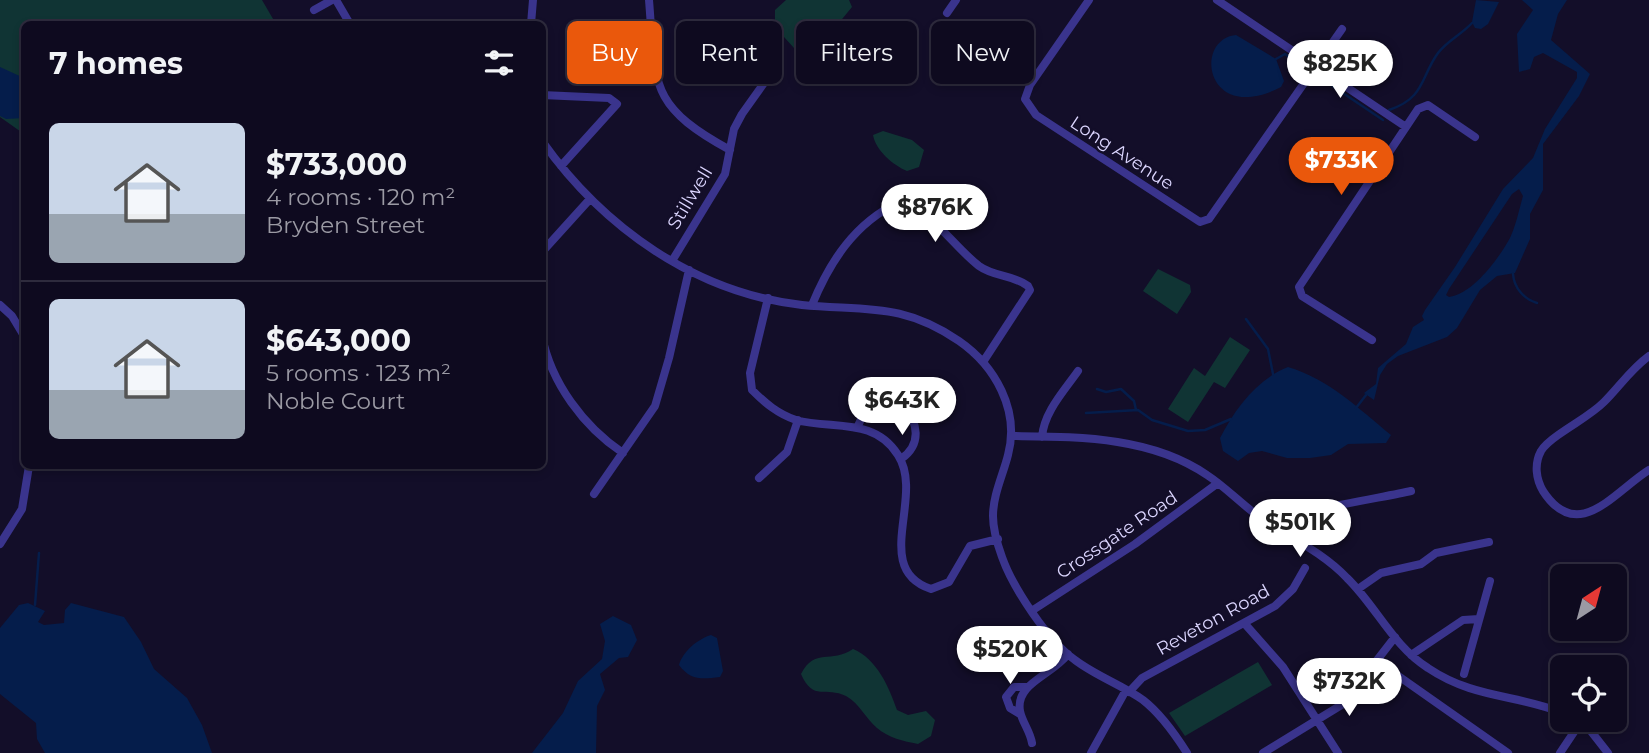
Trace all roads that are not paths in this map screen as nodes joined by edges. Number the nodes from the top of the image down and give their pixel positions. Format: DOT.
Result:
graph roads {
  1 [pos="334,0"];
  2 [pos="533,0"];
  3 [pos="649,0"];
  4 [pos="956,0"];
  5 [pos="1089,0"];
  6 [pos="1220,1"];
  7 [pos="314,10"];
  8 [pos="947,13"];
  9 [pos="348,21"];
  10 [pos="531,21"];
  11 [pos="1342,29"];
  12 [pos="1316,66"];
  13 [pos="763,84"];
  14 [pos="546,95"];
  15 [pos="1406,127"];
  16 [pos="1475,138"];
  17 [pos="546,146"];
  18 [pos="730,149"];
  19 [pos="561,166"];
  20 [pos="590,199"];
  21 [pos="546,248"];
  22 [pos="672,261"];
  23 [pos="689,270"];
  24 [pos="768,298"];
  25 [pos="0,305"];
  26 [pos="812,305"];
  27 [pos="21,331"];
  28 [pos="1371,340"];
  29 [pos="546,347"];
  30 [pos="1649,355"];
  31 [pos="983,362"];
  32 [pos="1078,371"];
  33 [pos="798,420"];
  34 [pos="858,426"];
  35 [pos="1012,436"];
  36 [pos="1042,437"];
  37 [pos="623,453"];
  38 [pos="901,459"];
  39 [pos="29,469"];
  40 [pos="1649,470"];
  41 [pos="759,478"];
  42 [pos="1218,483"];
  43 [pos="1412,491"];
  44 [pos="594,494"];
  45 [pos="1275,527"];
  46 [pos="998,538"];
  47 [pos="1489,542"];
  48 [pos="0,544"];
  49 [pos="1306,568"];
  50 [pos="1489,581"];
  51 [pos="1358,589"];
  52 [pos="1033,610"];
  53 [pos="1479,619"];
  54 [pos="1245,624"];
  55 [pos="1395,637"];
  56 [pos="1068,654"];
  57 [pos="1410,655"];
  58 [pos="1377,662"];
  59 [pos="1464,674"];
  60 [pos="1026,687"];
  61 [pos="1128,691"];
  62 [pos="1550,710"];
  63 [pos="1020,715"];
  64 [pos="1319,720"];
  65 [pos="1571,732"];
  66 [pos="1588,732"];
  67 [pos="1032,743"];
  68 [pos="1091,753"];
  69 [pos="1186,753"];
  70 [pos="1262,753"];
  71 [pos="1338,753"];
  72 [pos="1508,753"];
  73 [pos="1560,753"];
  74 [pos="1608,753"];
  1 -- 7 [label="street"];
  1 -- 9 [label="street"];
  2 -- 10 [label="street"];
  3 -- 18 [label="street"];
  4 -- 8 [label="street"];
  5 -- 12 [label="street, Long Avenue"];
  6 -- 12 [label="street"];
  11 -- 12 [label="street"];
  12 -- 15 [label="street"];
  13 -- 18 [label="street, Stillwell"];
  14 -- 19 [label="street"];
  15 -- 16 [label="street"];
  15 -- 28 [label="street"];
  17 -- 19 [label="street"];
  18 -- 22 [label="street, Stillwell"];
  19 -- 20 [label="street"];
  20 -- 21 [label="street"];
  20 -- 22 [label="street"];
  22 -- 23 [label="street"];
  23 -- 24 [label="street"];
  23 -- 37 [label="street"];
  24 -- 26 [label="street"];
  24 -- 33 [label="street"];
  25 -- 27 [label="street"];
  26 -- 31 [label="street"];
  26 -- 31 [label="street"];
  29 -- 37 [label="street"];
  30 -- 40 [label="street"];
  31 -- 35 [label="street"];
  32 -- 36 [label="street"];
  33 -- 34 [label="street"];
  33 -- 41 [label="street"];
  34 -- 38 [label="street"];
  34 -- 38 [label="street"];
  35 -- 36 [label="street"];
  35 -- 46 [label="street"];
  36 -- 42 [label="street"];
  37 -- 44 [label="street"];
  38 -- 46 [label="street"];
  39 -- 48 [label="street"];
  42 -- 45 [label="street"];
  42 -- 52 [label="street, Crossgate Road"];
  43 -- 45 [label="street"];
  45 -- 51 [label="street"];
  46 -- 52 [label="street"];
  47 -- 51 [label="street"];
  49 -- 54 [label="street, Reveton Road"];
  50 -- 53 [label="street"];
  51 -- 55 [label="street"];
  52 -- 56 [label="street"];
  53 -- 57 [label="street"];
  53 -- 59 [label="street"];
  54 -- 61 [label="street, Reveton Road"];
  54 -- 64 [label="street"];
  55 -- 57 [label="street"];
  55 -- 58 [label="street"];
  56 -- 60 [label="street"];
  56 -- 61 [label="street"];
  57 -- 62 [label="street"];
  58 -- 64 [label="street"];
  58 -- 72 [label="street"];
  60 -- 63 [label="street"];
  60 -- 63 [label="street"];
  61 -- 68 [label="street"];
  61 -- 69 [label="street"];
  63 -- 67 [label="street"];
  64 -- 70 [label="street"];
  64 -- 71 [label="street"];
  65 -- 73 [label="street"];
  66 -- 74 [label="street"];
}
